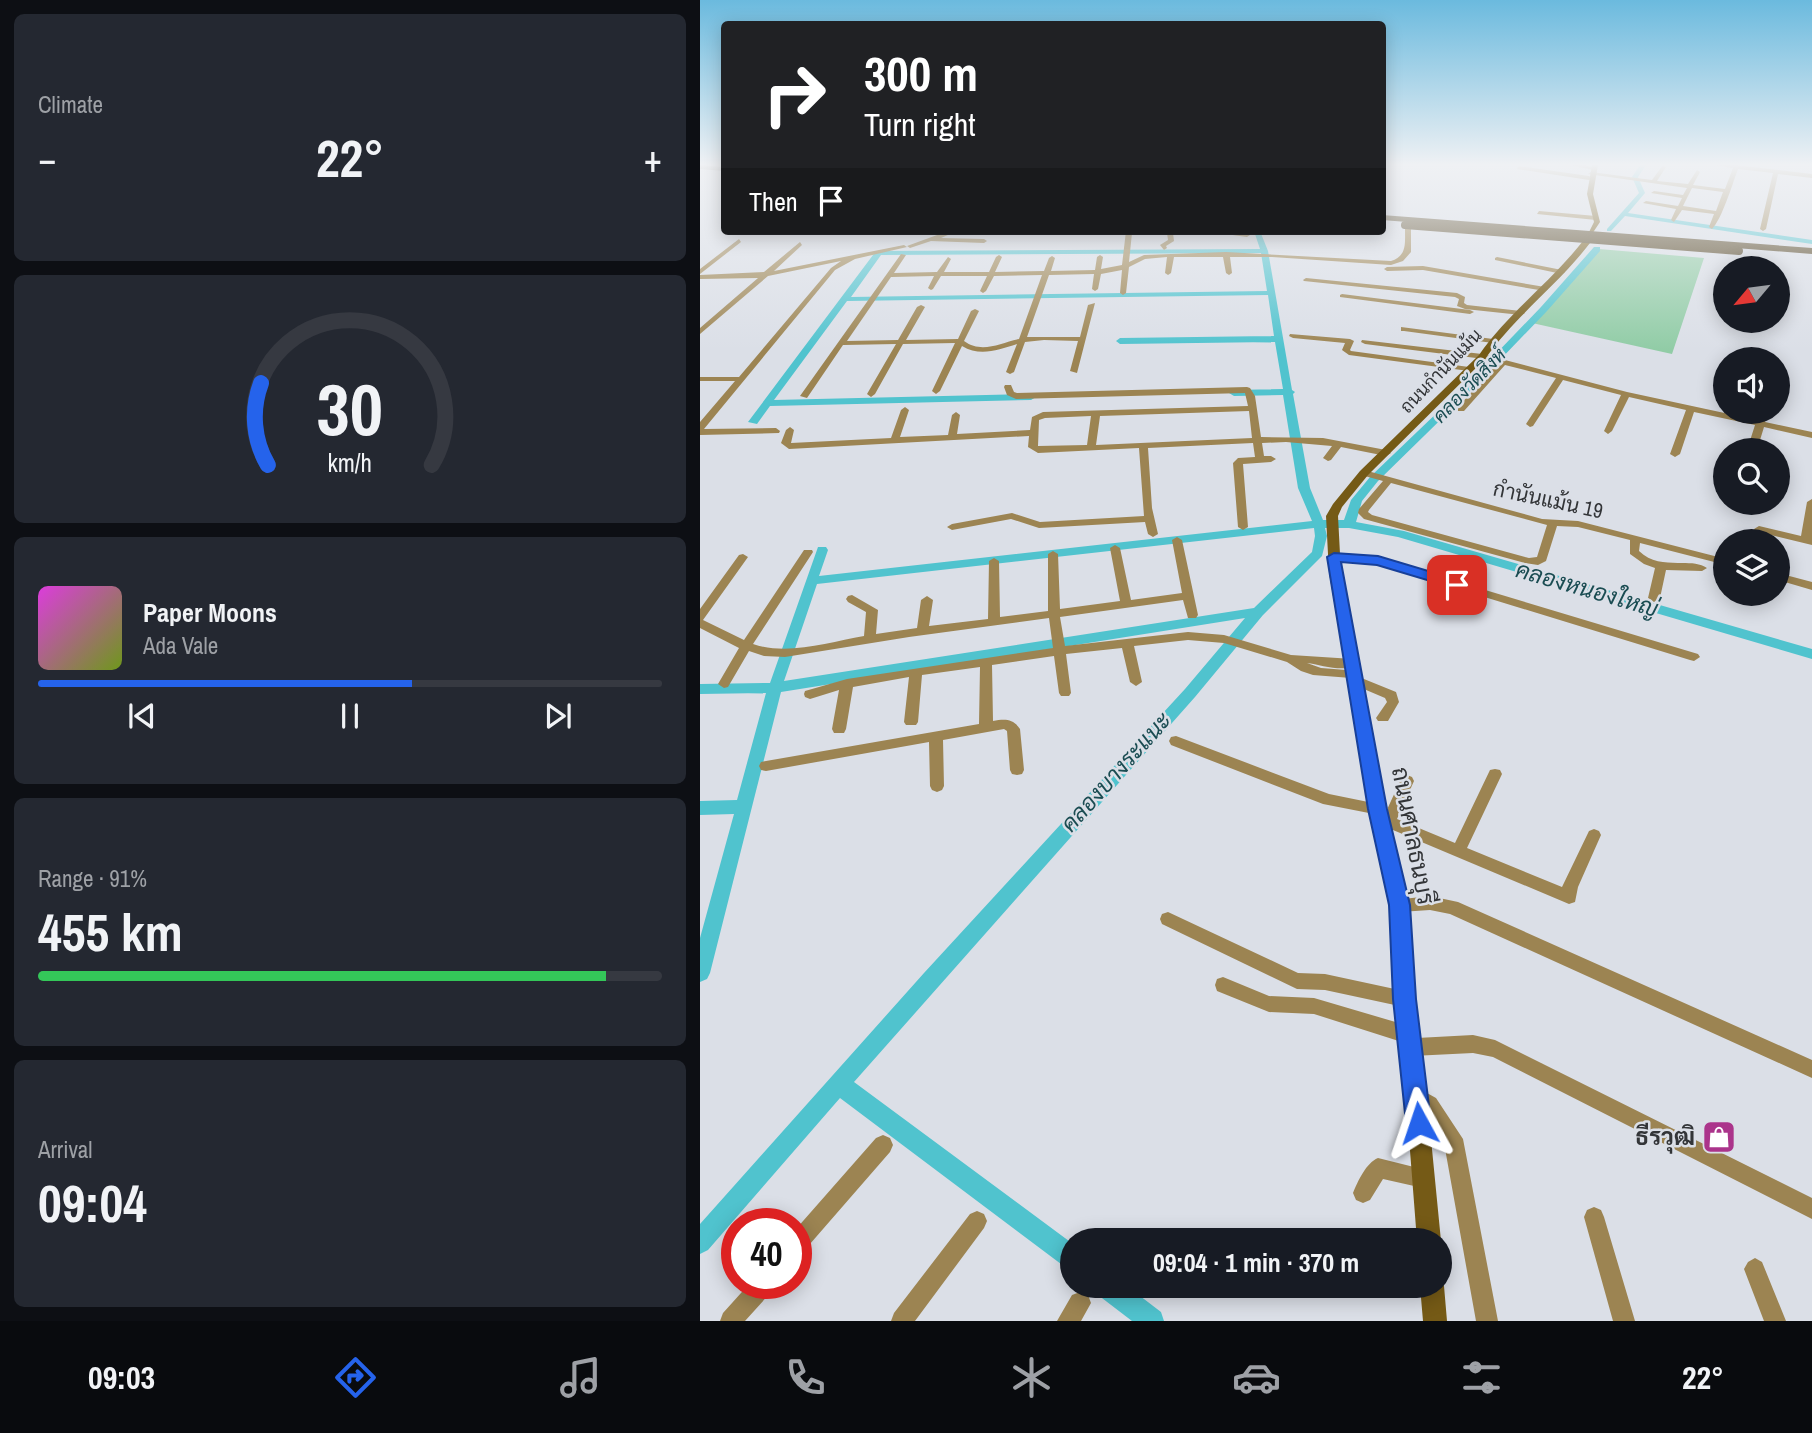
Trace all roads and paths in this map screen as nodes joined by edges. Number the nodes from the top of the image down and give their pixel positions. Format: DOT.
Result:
graph roads {
  1 [pos="1405,226"];
  2 [pos="1411,227"];
  3 [pos="1414,227"];
  4 [pos="1414,227"];
  5 [pos="1514,227"];
  6 [pos="1521,227"];
  7 [pos="1594,227"];
  8 [pos="1592,232"];
  9 [pos="942,235"];
  10 [pos="1128,235"];
  11 [pos="1170,235"];
  12 [pos="1213,235"];
  13 [pos="1643,236"];
  14 [pos="1217,237"];
  15 [pos="1510,237"];
  16 [pos="931,239"];
  17 [pos="739,241"];
  18 [pos="984,242"];
  19 [pos="1628,242"];
  20 [pos="1586,243"];
  21 [pos="800,244"];
  22 [pos="1648,247"];
  23 [pos="1164,248"];
  24 [pos="1739,250"];
  25 [pos="1171,254"];
  26 [pos="1226,254"];
  27 [pos="856,255"];
  28 [pos="903,255"];
  29 [pos="1812,256"];
  30 [pos="999,257"];
  31 [pos="1100,257"];
  32 [pos="1052,258"];
  33 [pos="948,259"];
  34 [pos="1497,259"];
  35 [pos="1296,261"];
  36 [pos="806,265"];
  37 [pos="1126,268"];
  38 [pos="833,269"];
  39 [pos="1410,270"];
  40 [pos="1099,271"];
  41 [pos="992,272"];
  42 [pos="1045,272"];
  43 [pos="1229,272"];
  44 [pos="1562,272"];
  45 [pos="770,273"];
  46 [pos="1168,273"];
  47 [pos="940,274"];
  48 [pos="700,275"];
  49 [pos="891,275"];
  50 [pos="1306,280"];
  51 [pos="931,288"];
  52 [pos="1095,289"];
  53 [pos="1404,289"];
  54 [pos="1545,289"];
  55 [pos="983,291"];
  56 [pos="1123,293"];
  57 [pos="1342,296"];
  58 [pos="1092,305"];
  59 [pos="921,307"];
  60 [pos="975,311"];
  61 [pos="1518,316"];
  62 [pos="1404,329"];
  63 [pos="700,332"];
  64 [pos="1293,337"];
  65 [pos="1083,339"];
  66 [pos="1022,340"];
  67 [pos="960,341"];
  68 [pos="1493,341"];
  69 [pos="901,342"];
  70 [pos="1365,342"];
  71 [pos="843,343"];
  72 [pos="1491,359"];
  73 [pos="1469,369"];
  74 [pos="1074,371"];
  75 [pos="1010,372"];
  76 [pos="1561,376"];
  77 [pos="700,379"];
  78 [pos="741,379"];
  79 [pos="1008,387"];
  80 [pos="936,391"];
  81 [pos="871,394"];
  82 [pos="1626,394"];
  83 [pos="804,396"];
  84 [pos="1251,408"];
  85 [pos="1691,408"];
  86 [pos="1461,409"];
  87 [pos="905,410"];
  88 [pos="1096,413"];
  89 [pos="1713,413"];
  90 [pos="956,415"];
  91 [pos="1530,424"];
  92 [pos="1759,424"];
  93 [pos="700,430"];
  94 [pos="776,430"];
  95 [pos="790,430"];
  96 [pos="1608,430"];
  97 [pos="1032,433"];
  98 [pos="1812,435"];
  99 [pos="953,438"];
  100 [pos="1755,438"];
  101 [pos="1258,440"];
  102 [pos="894,441"];
  103 [pos="1339,443"];
  104 [pos="1143,445"];
  105 [pos="1091,448"];
  106 [pos="1386,453"];
  107 [pos="1675,454"];
  108 [pos="1328,458"];
  109 [pos="1260,460"];
  110 [pos="1271,460"];
  111 [pos="1377,478"];
  112 [pos="1812,502"];
  113 [pos="1148,519"];
  114 [pos="1332,522"];
  115 [pos="1557,523"];
  116 [pos="952,527"];
  117 [pos="1243,527"];
  118 [pos="1153,534"];
  119 [pos="1790,537"];
  120 [pos="1635,538"];
  121 [pos="1177,540"];
  122 [pos="1556,542"];
  123 [pos="1809,542"];
  124 [pos="1115,548"];
  125 [pos="808,552"];
  126 [pos="1053,554"];
  127 [pos="743,557"];
  128 [pos="1334,557"];
  129 [pos="1713,559"];
  130 [pos="994,561"];
  131 [pos="1661,566"];
  132 [pos="1702,568"];
  133 [pos="1790,580"];
  134 [pos="1812,586"];
  135 [pos="1188,596"];
  136 [pos="1654,598"];
  137 [pos="852,599"];
  138 [pos="927,600"];
  139 [pos="1126,603"];
  140 [pos="1054,614"];
  141 [pos="1192,615"];
  142 [pos="700,617"];
  143 [pos="994,621"];
  144 [pos="700,623"];
  145 [pos="922,631"];
  146 [pos="870,639"];
  147 [pos="1058,643"];
  148 [pos="1127,644"];
  149 [pos="746,646"];
  150 [pos="1694,657"];
  151 [pos="986,663"];
  152 [pos="916,672"];
  153 [pos="1355,672"];
  154 [pos="1136,682"];
  155 [pos="724,684"];
  156 [pos="848,684"];
  157 [pos="1065,693"];
  158 [pos="810,694"];
  159 [pos="1383,718"];
  160 [pos="911,722"];
  161 [pos="986,727"];
  162 [pos="839,729"];
  163 [pos="936,736"];
  164 [pos="1176,741"];
  165 [pos="766,766"];
  166 [pos="1017,770"];
  167 [pos="1495,774"];
  168 [pos="1407,781"];
  169 [pos="937,786"];
  170 [pos="1382,816"];
  171 [pos="1594,835"];
  172 [pos="1459,849"];
  173 [pos="1400,905"];
  174 [pos="1168,919"];
  175 [pos="1223,985"];
  176 [pos="1405,999"];
  177 [pos="1410,1041"];
  178 [pos="1812,1069"];
  179 [pos="1416,1096"];
  180 [pos="883,1145"];
  181 [pos="1423,1178"];
  182 [pos="1363,1193"];
  183 [pos="1812,1209"];
  184 [pos="1594,1217"];
  185 [pos="976,1221"];
  186 [pos="812,1227"];
  187 [pos="1428,1228"];
  188 [pos="1755,1269"];
  189 [pos="1434,1298"];
  190 [pos="750,1299"];
  191 [pos="731,1321"];
  192 [pos="902,1321"];
  193 [pos="1435,1321"];
  194 [pos="1486,1321"];
  195 [pos="1624,1321"];
  196 [pos="1775,1321"];
  1 -- 26 [label="street"];
  2 -- 15 [label="main road"];
  3 -- 19 [label="main road, bridge"];
  4 -- 24 [label="main road, bridge"];
  5 -- 15 [label="main road"];
  6 -- 8 [label="main road"];
  7 -- 8 [label="street"];
  8 -- 13 [label="main road"];
  8 -- 20 [label="main road"];
  9 -- 16 [label="street"];
  10 -- 37 [label="street"];
  11 -- 23 [label="street"];
  12 -- 14 [label="street"];
  13 -- 19 [label="main road"];
  13 -- 29 [label="main road"];
  15 -- 20 [label="main road"];
  16 -- 18 [label="street"];
  16 -- 27 [label="street"];
  17 -- 48 [label="street"];
  19 -- 22 [label="main road"];
  19 -- 24 [label="main road, bridge"];
  20 -- 22 [label="main road"];
  20 -- 44 [label="street, ถนนกำนันแม้น"];
  21 -- 45 [label="street"];
  22 -- 29 [label="main road"];
  24 -- 29 [label="main road"];
  25 -- 26 [label="street"];
  25 -- 37 [label="street"];
  25 -- 46 [label="street"];
  26 -- 43 [label="street"];
  27 -- 36 [label="street"];
  27 -- 38 [label="street"];
  28 -- 49 [label="street"];
  30 -- 41 [label="street"];
  31 -- 40 [label="street"];
  32 -- 42 [label="street"];
  33 -- 47 [label="street"];
  34 -- 44 [label="street"];
  35 -- 39 [label="street"];
  36 -- 38 [label="street"];
  36 -- 45 [label="street"];
  37 -- 40 [label="street"];
  37 -- 56 [label="street"];
  38 -- 78 [label="street"];
  39 -- 53 [label="street"];
  39 -- 54 [label="street"];
  40 -- 42 [label="street"];
  40 -- 52 [label="street"];
  41 -- 42 [label="street"];
  41 -- 47 [label="street"];
  41 -- 55 [label="street"];
  42 -- 66 [label="street"];
  44 -- 54 [label="street, ถนนกำนันแม้น"];
  45 -- 48 [label="street"];
  45 -- 63 [label="street"];
  47 -- 49 [label="street"];
  47 -- 51 [label="street"];
  49 -- 71 [label="street"];
  50 -- 53 [label="street"];
  53 -- 61 [label="street"];
  54 -- 61 [label="street, ถนนกำนันแม้น"];
  57 -- 61 [label="street"];
  58 -- 65 [label="street"];
  59 -- 69 [label="street"];
  60 -- 67 [label="street"];
  61 -- 68 [label="street, ถนนกำนันแม้น"];
  62 -- 68 [label="street"];
  64 -- 73 [label="street"];
  65 -- 66 [label="street"];
  65 -- 74 [label="street"];
  66 -- 67 [label="street"];
  66 -- 75 [label="street"];
  67 -- 69 [label="street"];
  67 -- 80 [label="street"];
  68 -- 72 [label="street, ถนนกำนันแม้น"];
  69 -- 71 [label="street"];
  69 -- 81 [label="street"];
  70 -- 72 [label="street"];
  71 -- 83 [label="street"];
  72 -- 73 [label="street, ถนนกำนันแม้น"];
  72 -- 76 [label="street"];
  72 -- 86 [label="street"];
  73 -- 106 [label="street, ถนนกำนันแม้น"];
  76 -- 82 [label="street"];
  76 -- 91 [label="street"];
  77 -- 78 [label="street"];
  78 -- 93 [label="street"];
  79 -- 84 [label="street"];
  82 -- 85 [label="street"];
  82 -- 96 [label="street"];
  84 -- 88 [label="street"];
  84 -- 101 [label="street"];
  85 -- 89 [label="street"];
  85 -- 107 [label="street"];
  87 -- 102 [label="street"];
  88 -- 97 [label="street"];
  88 -- 105 [label="street"];
  90 -- 99 [label="street"];
  92 -- 98 [label="street"];
  92 -- 100 [label="street"];
  93 -- 94 [label="street"];
  95 -- 102 [label="street"];
  97 -- 99 [label="street"];
  97 -- 105 [label="street"];
  99 -- 102 [label="street"];
  101 -- 103 [label="street"];
  101 -- 104 [label="street"];
  101 -- 109 [label="street"];
  103 -- 106 [label="street"];
  103 -- 108 [label="street"];
  104 -- 105 [label="street"];
  104 -- 113 [label="street"];
  106 -- 111 [label="street, ถนนกำนันแม้น"];
  109 -- 110 [label="street"];
  109 -- 117 [label="street"];
  111 -- 114 [label="street, ถนนกำนันแม้น"];
  111 -- 115 [label="street, กำนันแม้น 19"];
  111 -- 115 [label="street"];
  112 -- 123 [label="street"];
  113 -- 116 [label="street"];
  113 -- 118 [label="street"];
  114 -- 128 [label="street, ถนนศาลธนบุรี"];
  115 -- 120 [label="street, กำนันแม้น 19"];
  115 -- 122 [label="street"];
  119 -- 123 [label="street"];
  120 -- 129 [label="street, กำนันแม้น 19"];
  120 -- 131 [label="street"];
  121 -- 135 [label="street"];
  124 -- 139 [label="street"];
  125 -- 149 [label="street"];
  126 -- 140 [label="street"];
  127 -- 142 [label="street"];
  128 -- 150 [label="street"];
  128 -- 153 [label="street, ถนนศาลธนบุรี"];
  130 -- 143 [label="street"];
  131 -- 132 [label="street"];
  131 -- 136 [label="street"];
  133 -- 134 [label="street"];
  135 -- 139 [label="street"];
  135 -- 141 [label="street"];
  137 -- 146 [label="street"];
  138 -- 145 [label="street"];
  139 -- 140 [label="street"];
  140 -- 143 [label="street"];
  140 -- 147 [label="street"];
  143 -- 145 [label="street"];
  144 -- 149 [label="street"];
  145 -- 146 [label="street"];
  146 -- 149 [label="street"];
  147 -- 148 [label="street"];
  147 -- 151 [label="street"];
  147 -- 157 [label="street"];
  148 -- 153 [label="street"];
  148 -- 154 [label="street"];
  149 -- 155 [label="street"];
  151 -- 152 [label="street"];
  151 -- 161 [label="street"];
  152 -- 156 [label="street"];
  152 -- 160 [label="street"];
  153 -- 159 [label="street"];
  153 -- 170 [label="street, ถนนศาลธนบุรี"];
  156 -- 158 [label="street"];
  156 -- 162 [label="street"];
  161 -- 163 [label="street"];
  161 -- 166 [label="street"];
  163 -- 165 [label="street"];
  163 -- 169 [label="street"];
  164 -- 170 [label="street"];
  167 -- 172 [label="street"];
  168 -- 170 [label="street"];
  170 -- 172 [label="street"];
  170 -- 173 [label="street, ถนนศาลธนบุรี"];
  171 -- 172 [label="street"];
  173 -- 176 [label="street, ถนนศาลธนบุรี"];
  173 -- 178 [label="street"];
  174 -- 176 [label="street"];
  175 -- 177 [label="street"];
  176 -- 177 [label="street, ถนนศาลธนบุรี"];
  177 -- 179 [label="street, ถนนศาลธนบุรี"];
  177 -- 183 [label="street"];
  179 -- 181 [label="street, ถนนศาลธนบุรี"];
  179 -- 194 [label="street"];
  180 -- 186 [label="street"];
  181 -- 182 [label="street"];
  181 -- 187 [label="street, ถนนศาลธนบุรี"];
  184 -- 195 [label="street"];
  185 -- 192 [label="street"];
  188 -- 196 [label="street"];
  189 -- 193 [label="street"];
  190 -- 191 [label="street"];
}
